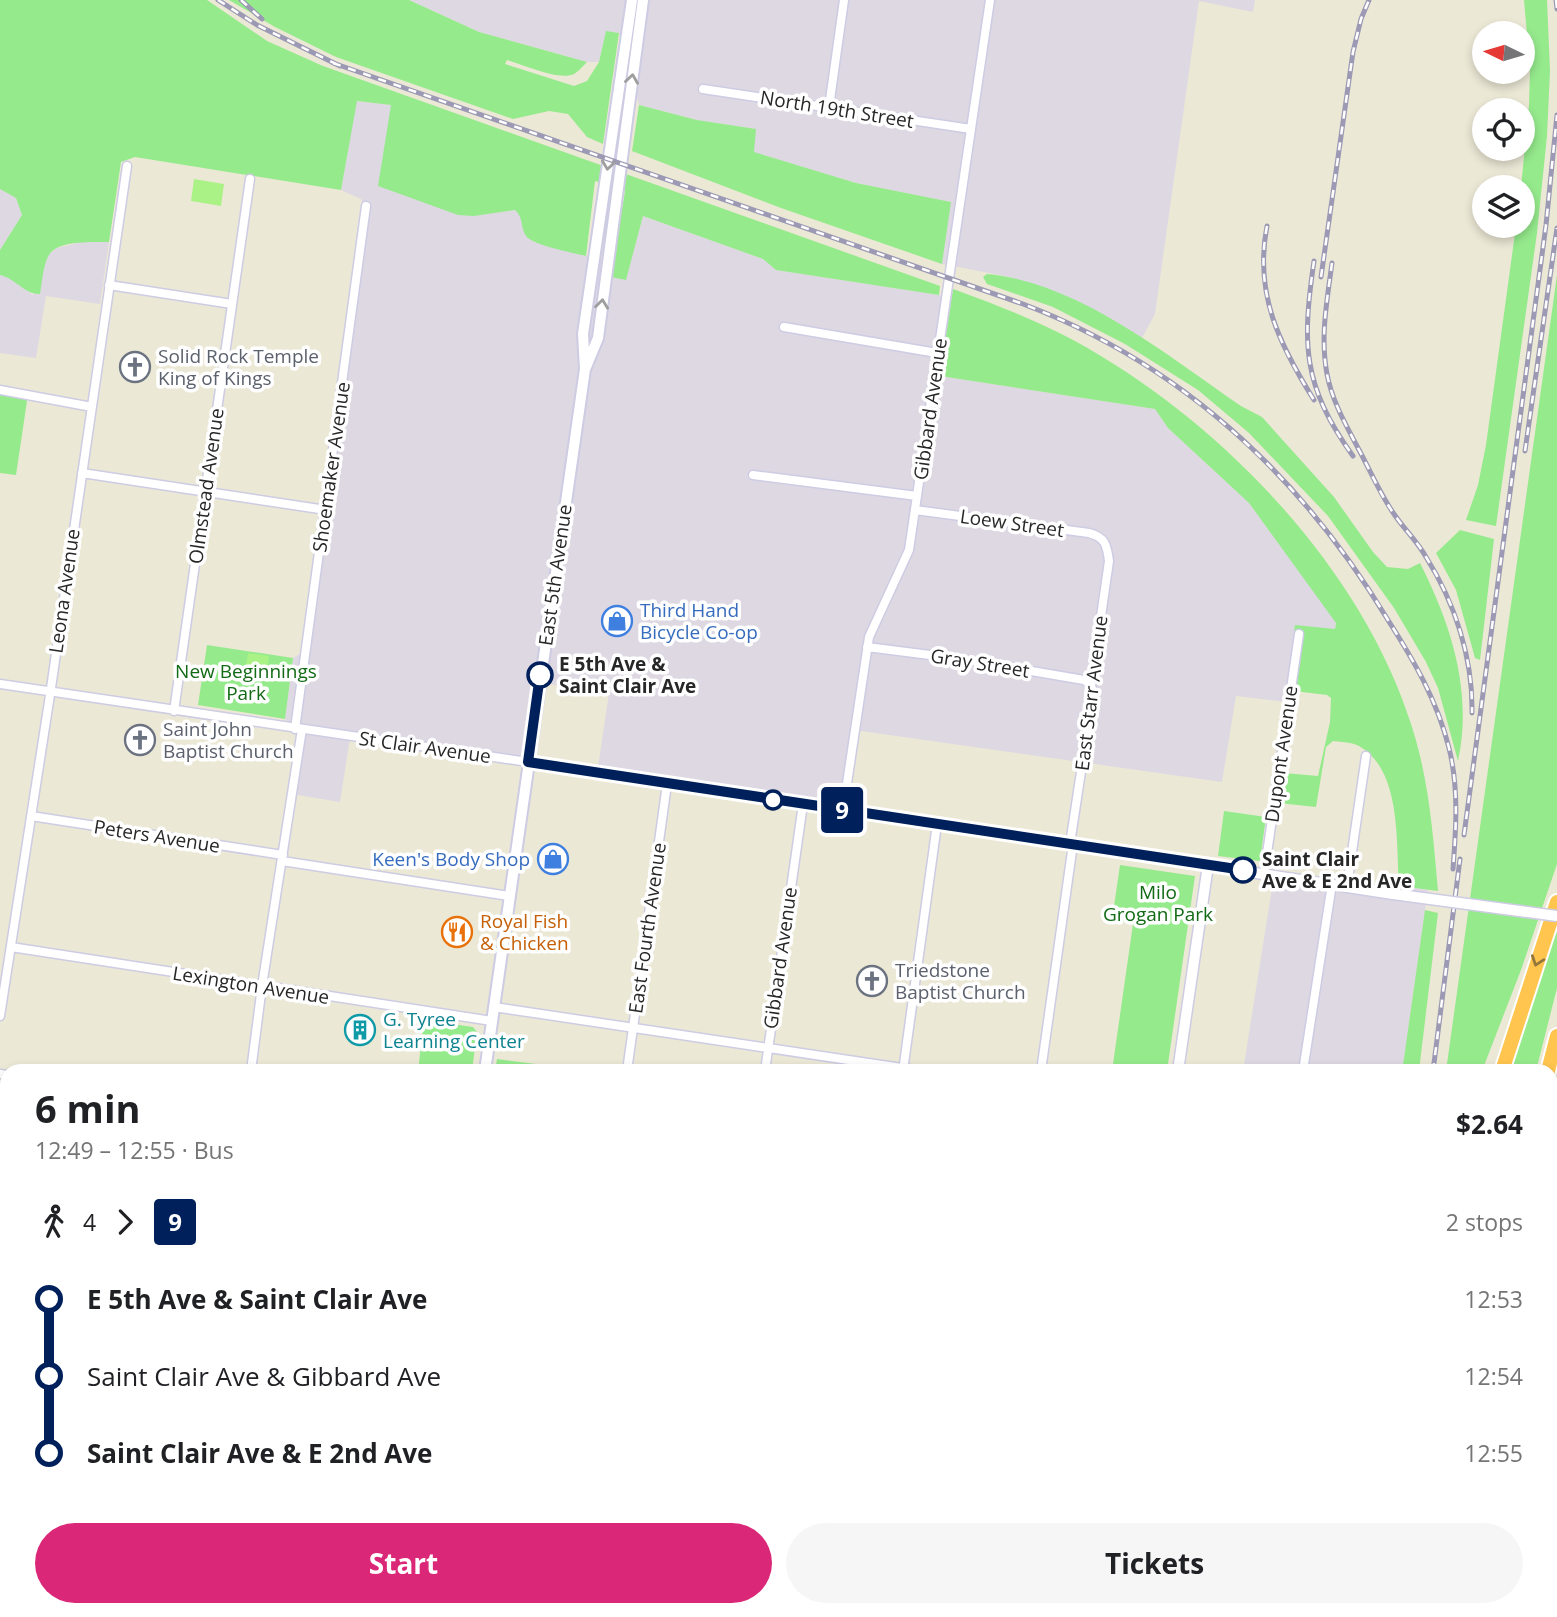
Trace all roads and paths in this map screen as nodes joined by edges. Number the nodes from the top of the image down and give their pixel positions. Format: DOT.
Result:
graph roads {
  1 [pos="632,0"];
  2 [pos="643,0"];
  3 [pos="844,0"];
  4 [pos="990,0"];
  5 [pos="703,89"];
  6 [pos="829,107"];
  7 [pos="971,129"];
  8 [pos="127,166"];
  9 [pos="250,178"];
  10 [pos="366,206"];
  11 [pos="109,285"];
  12 [pos="232,304"];
  13 [pos="784,327"];
  14 [pos="937,353"];
  15 [pos="585,369"];
  16 [pos="0,390"];
  17 [pos="92,407"];
  18 [pos="82,474"];
  19 [pos="753,475"];
  20 [pos="205,492"];
  21 [pos="917,496"];
  22 [pos="326,510"];
  23 [pos="915,510"];
  24 [pos="1106,543"];
  25 [pos="1299,634"];
  26 [pos="867,647"];
  27 [pos="0,684"];
  28 [pos="1091,684"];
  29 [pos="50,692"];
  30 [pos="174,711"];
  31 [pos="298,729"];
  32 [pos="1366,755"];
  33 [pos="528,762"];
  34 [pos="667,784"];
  35 [pos="803,804"];
  36 [pos="844,810"];
  37 [pos="31,816"];
  38 [pos="937,824"];
  39 [pos="1071,844"];
  40 [pos="283,858"];
  41 [pos="1208,865"];
  42 [pos="1264,874"];
  43 [pos="1332,884"];
  44 [pos="1347,886"];
  45 [pos="509,896"];
  46 [pos="1557,902"];
  47 [pos="1557,916"];
  48 [pos="11,947"];
  49 [pos="262,986"];
  50 [pos="1527,993"];
  51 [pos="494,1007"];
  52 [pos="0,1016"];
  53 [pos="492,1021"];
  54 [pos="633,1028"];
  55 [pos="1557,1036"];
  56 [pos="769,1048"];
  57 [pos="252,1064"];
  58 [pos="486,1064"];
  59 [pos="628,1064"];
  60 [pos="766,1064"];
  61 [pos="866,1064"];
  62 [pos="904,1064"];
  63 [pos="1042,1064"];
  64 [pos="1179,1064"];
  65 [pos="1304,1064"];
  66 [pos="1494,1064"];
  67 [pos="1504,1064"];
  68 [pos="1550,1064"];
  69 [pos="552,1617"];
  70 [pos="558,1617"];
  1 -- 15 [label="main road, East 5th Avenue, one-way"];
  15 -- 2 [label="main road, East 5th Avenue, one-way"];
  3 -- 6 [label="street"];
  4 -- 7 [label="street, Gibbard Avenue"];
  5 -- 6 [label="street, North 19th Street"];
  6 -- 7 [label="street, North 19th Street"];
  7 -- 14 [label="street, Gibbard Avenue"];
  8 -- 11 [label="street, Leona Avenue"];
  9 -- 12 [label="street, Olmstead Avenue"];
  10 -- 22 [label="street, Shoemaker Avenue"];
  11 -- 12 [label="street"];
  11 -- 17 [label="street, Leona Avenue"];
  12 -- 20 [label="street, Olmstead Avenue"];
  13 -- 14 [label="street"];
  14 -- 21 [label="street, Gibbard Avenue"];
  15 -- 33 [label="main road, East 5th Avenue"];
  16 -- 17 [label="street"];
  17 -- 18 [label="street, Leona Avenue"];
  18 -- 20 [label="street"];
  18 -- 29 [label="street, Leona Avenue"];
  19 -- 21 [label="street"];
  20 -- 22 [label="street"];
  20 -- 30 [label="street, Olmstead Avenue"];
  21 -- 23 [label="street, Gibbard Avenue"];
  22 -- 31 [label="street, Shoemaker Avenue"];
  23 -- 24 [label="street, Loew Street"];
  23 -- 26 [label="street, Gibbard Avenue"];
  24 -- 28 [label="street, East Starr Avenue"];
  25 -- 42 [label="street, Dupont Avenue"];
  26 -- 28 [label="street, Gray Street"];
  26 -- 36 [label="street, Gibbard Avenue"];
  27 -- 29 [label="street, St Clair Avenue"];
  28 -- 39 [label="street, East Starr Avenue"];
  29 -- 30 [label="street, St Clair Avenue"];
  29 -- 37 [label="street, Leona Avenue"];
  30 -- 31 [label="street, St Clair Avenue"];
  31 -- 33 [label="street, St Clair Avenue"];
  31 -- 40 [label="street, Shoemaker Avenue"];
  32 -- 44 [label="street"];
  33 -- 34 [label="street, St Clair Avenue"];
  33 -- 45 [label="main road, East 5th Avenue"];
  34 -- 35 [label="street, St Clair Avenue"];
  34 -- 54 [label="street, East Fourth Avenue"];
  35 -- 36 [label="street, St Clair Avenue"];
  35 -- 56 [label="street, Gibbard Avenue"];
  36 -- 38 [label="street, St Clair Avenue"];
  37 -- 40 [label="street, Peters Avenue"];
  37 -- 48 [label="street, Leona Avenue"];
  38 -- 39 [label="street, St Clair Avenue"];
  38 -- 62 [label="street"];
  39 -- 41 [label="street, St Clair Avenue"];
  39 -- 63 [label="street, East Starr Avenue"];
  40 -- 45 [label="street, Peters Avenue"];
  40 -- 49 [label="street, Shoemaker Avenue"];
  41 -- 42 [label="street, St Clair Avenue"];
  41 -- 64 [label="street"];
  42 -- 43 [label="street, St Clair Avenue"];
  43 -- 44 [label="street, St Clair Avenue"];
  43 -- 65 [label="street"];
  44 -- 47 [label="street, St Clair Avenue, bridge"];
  45 -- 51 [label="main road, East 5th Avenue"];
  46 -- 50 [label="highway, one-way"];
  48 -- 49 [label="street, Lexington Avenue"];
  48 -- 52 [label="street, Leona Avenue"];
  49 -- 53 [label="street, Lexington Avenue"];
  49 -- 57 [label="street, Shoemaker Avenue"];
  50 -- 66 [label="highway"];
  50 -- 67 [label="highway"];
  51 -- 53 [label="main road, East 5th Avenue"];
  51 -- 54 [label="street"];
  53 -- 58 [label="main road, East 5th Avenue"];
  54 -- 56 [label="street"];
  54 -- 59 [label="street, East Fourth Avenue"];
  55 -- 68 [label="highway"];
  56 -- 60 [label="street, Gibbard Avenue"];
  56 -- 61 [label="street"];
  69 -- 70 [label="street"];
}
